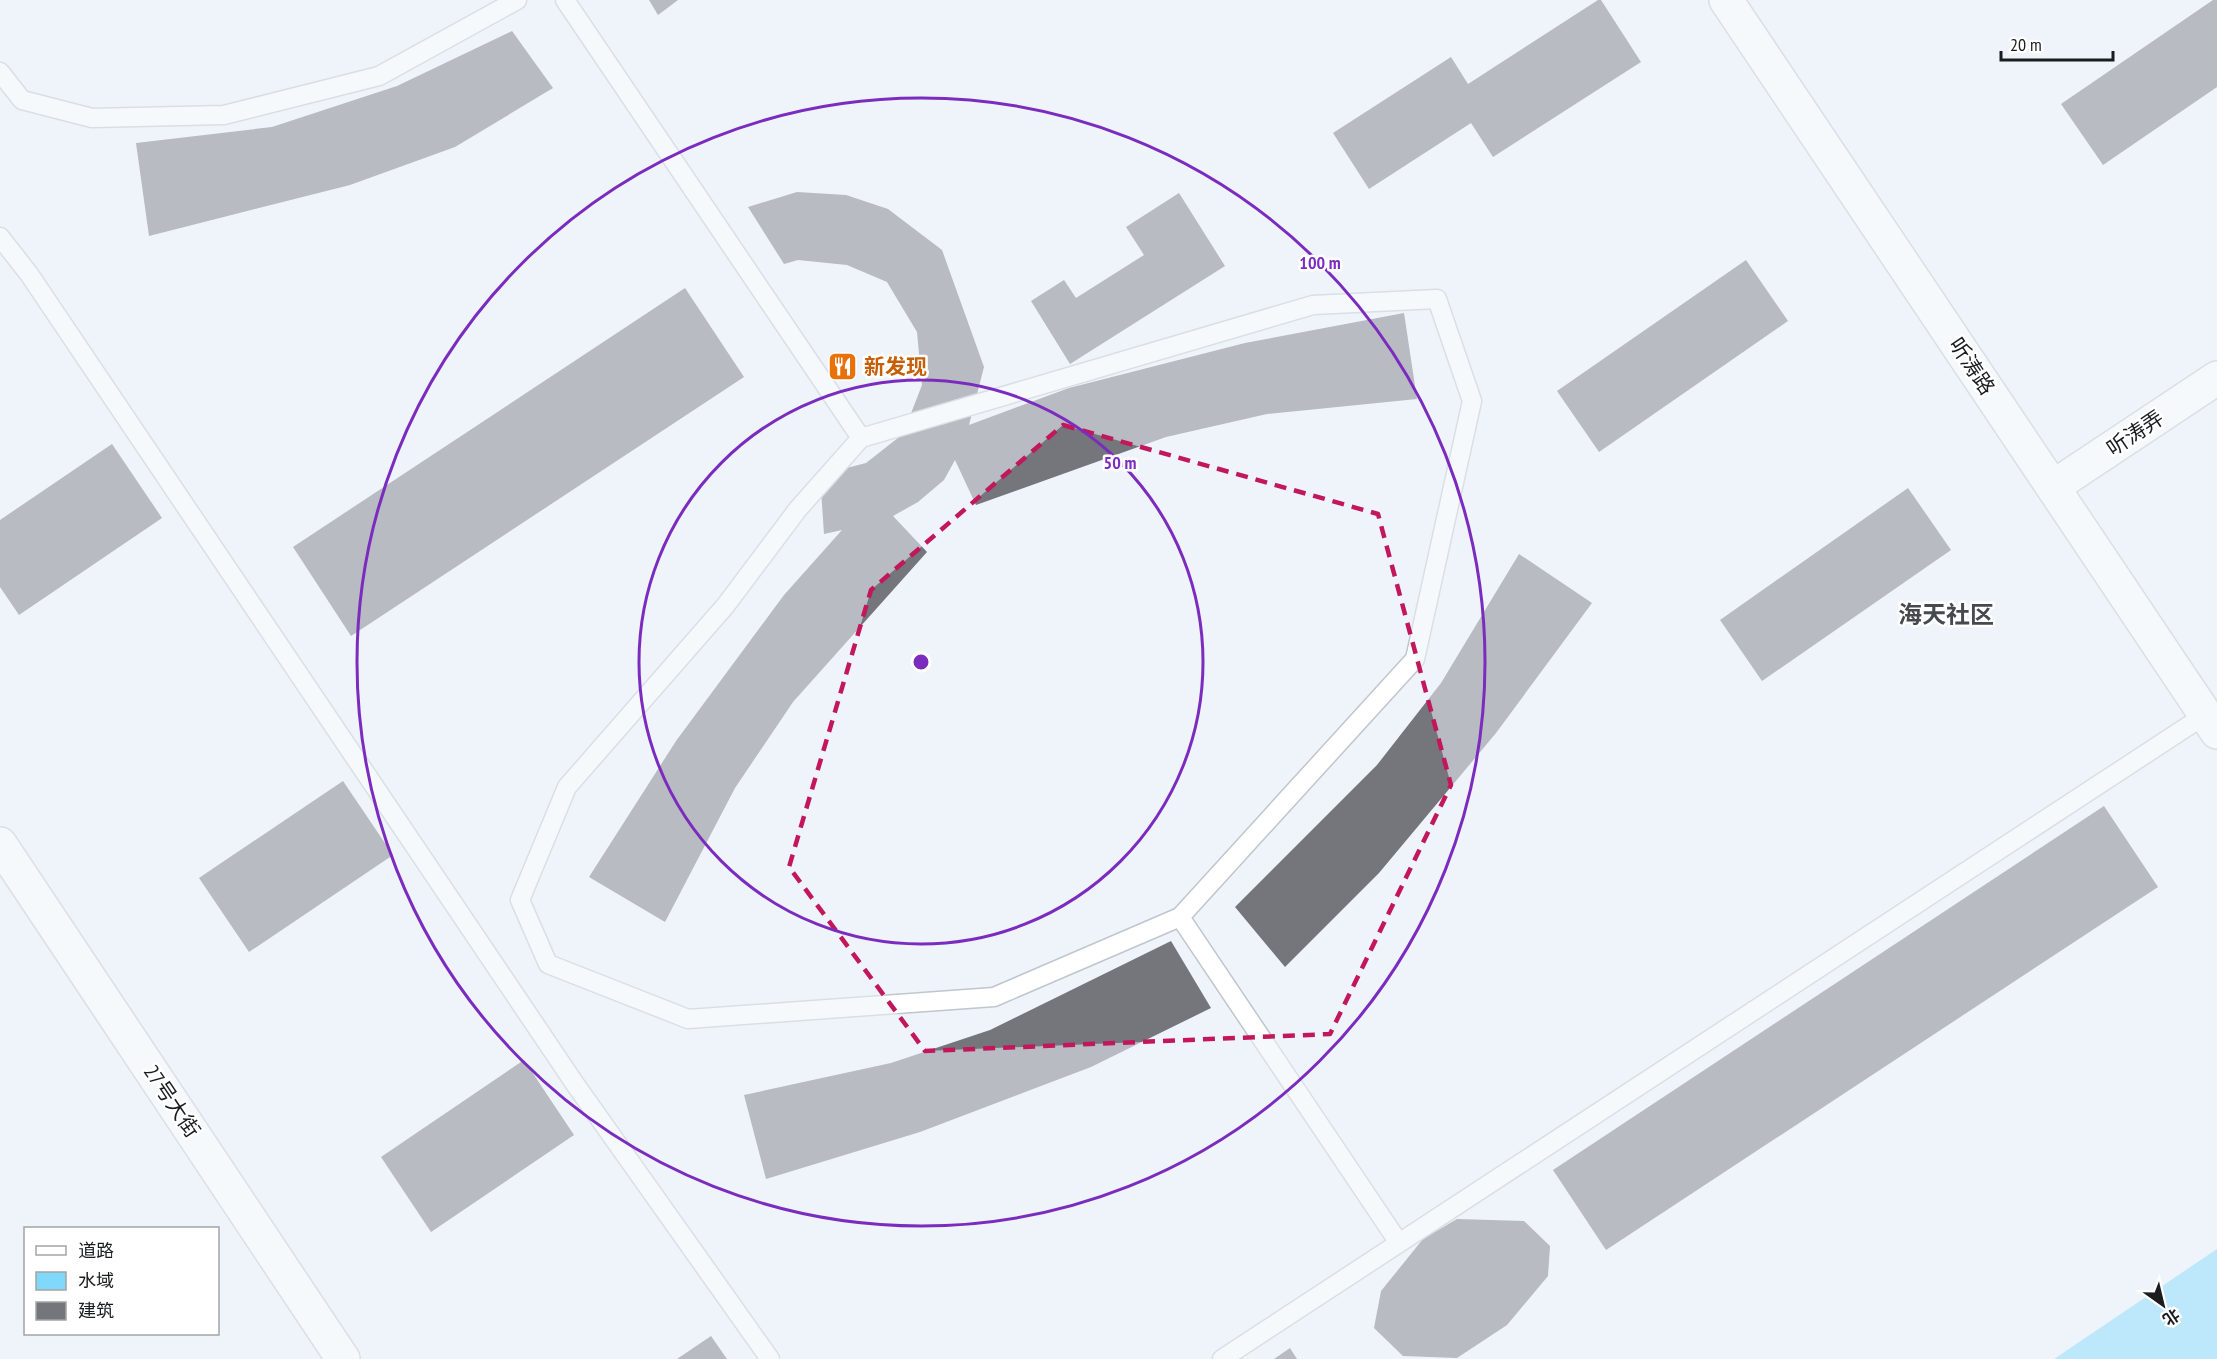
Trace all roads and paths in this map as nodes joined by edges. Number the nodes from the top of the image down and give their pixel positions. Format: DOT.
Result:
graph roads {
  1 [pos="517,0"];
  2 [pos="565,0"];
  3 [pos="1726,0"];
  4 [pos="0,72"];
  5 [pos="0,237"];
  6 [pos="2217,378"];
  7 [pos="861,438"];
  8 [pos="2053,487"];
  9 [pos="2211,724"];
  10 [pos="0,844"];
  11 [pos="1180,917"];
  12 [pos="1399,1243"];
  13 [pos="343,1359"];
  14 [pos="770,1359"];
  15 [pos="1222,1359"];
  1 -- 4 [label="lane"];
  2 -- 7 [label="lane"];
  3 -- 8 [label="street, 听涛路"];
  5 -- 14 [label="lane"];
  6 -- 8 [label="street, 听涛弄"];
  7 -- 11 [label="lane"];
  7 -- 11 [label="lane"];
  8 -- 9 [label="street, 听涛路"];
  9 -- 12 [label="lane"];
  10 -- 13 [label="street, 27号大街"];
  11 -- 12 [label="lane"];
  12 -- 15 [label="lane"];
}
